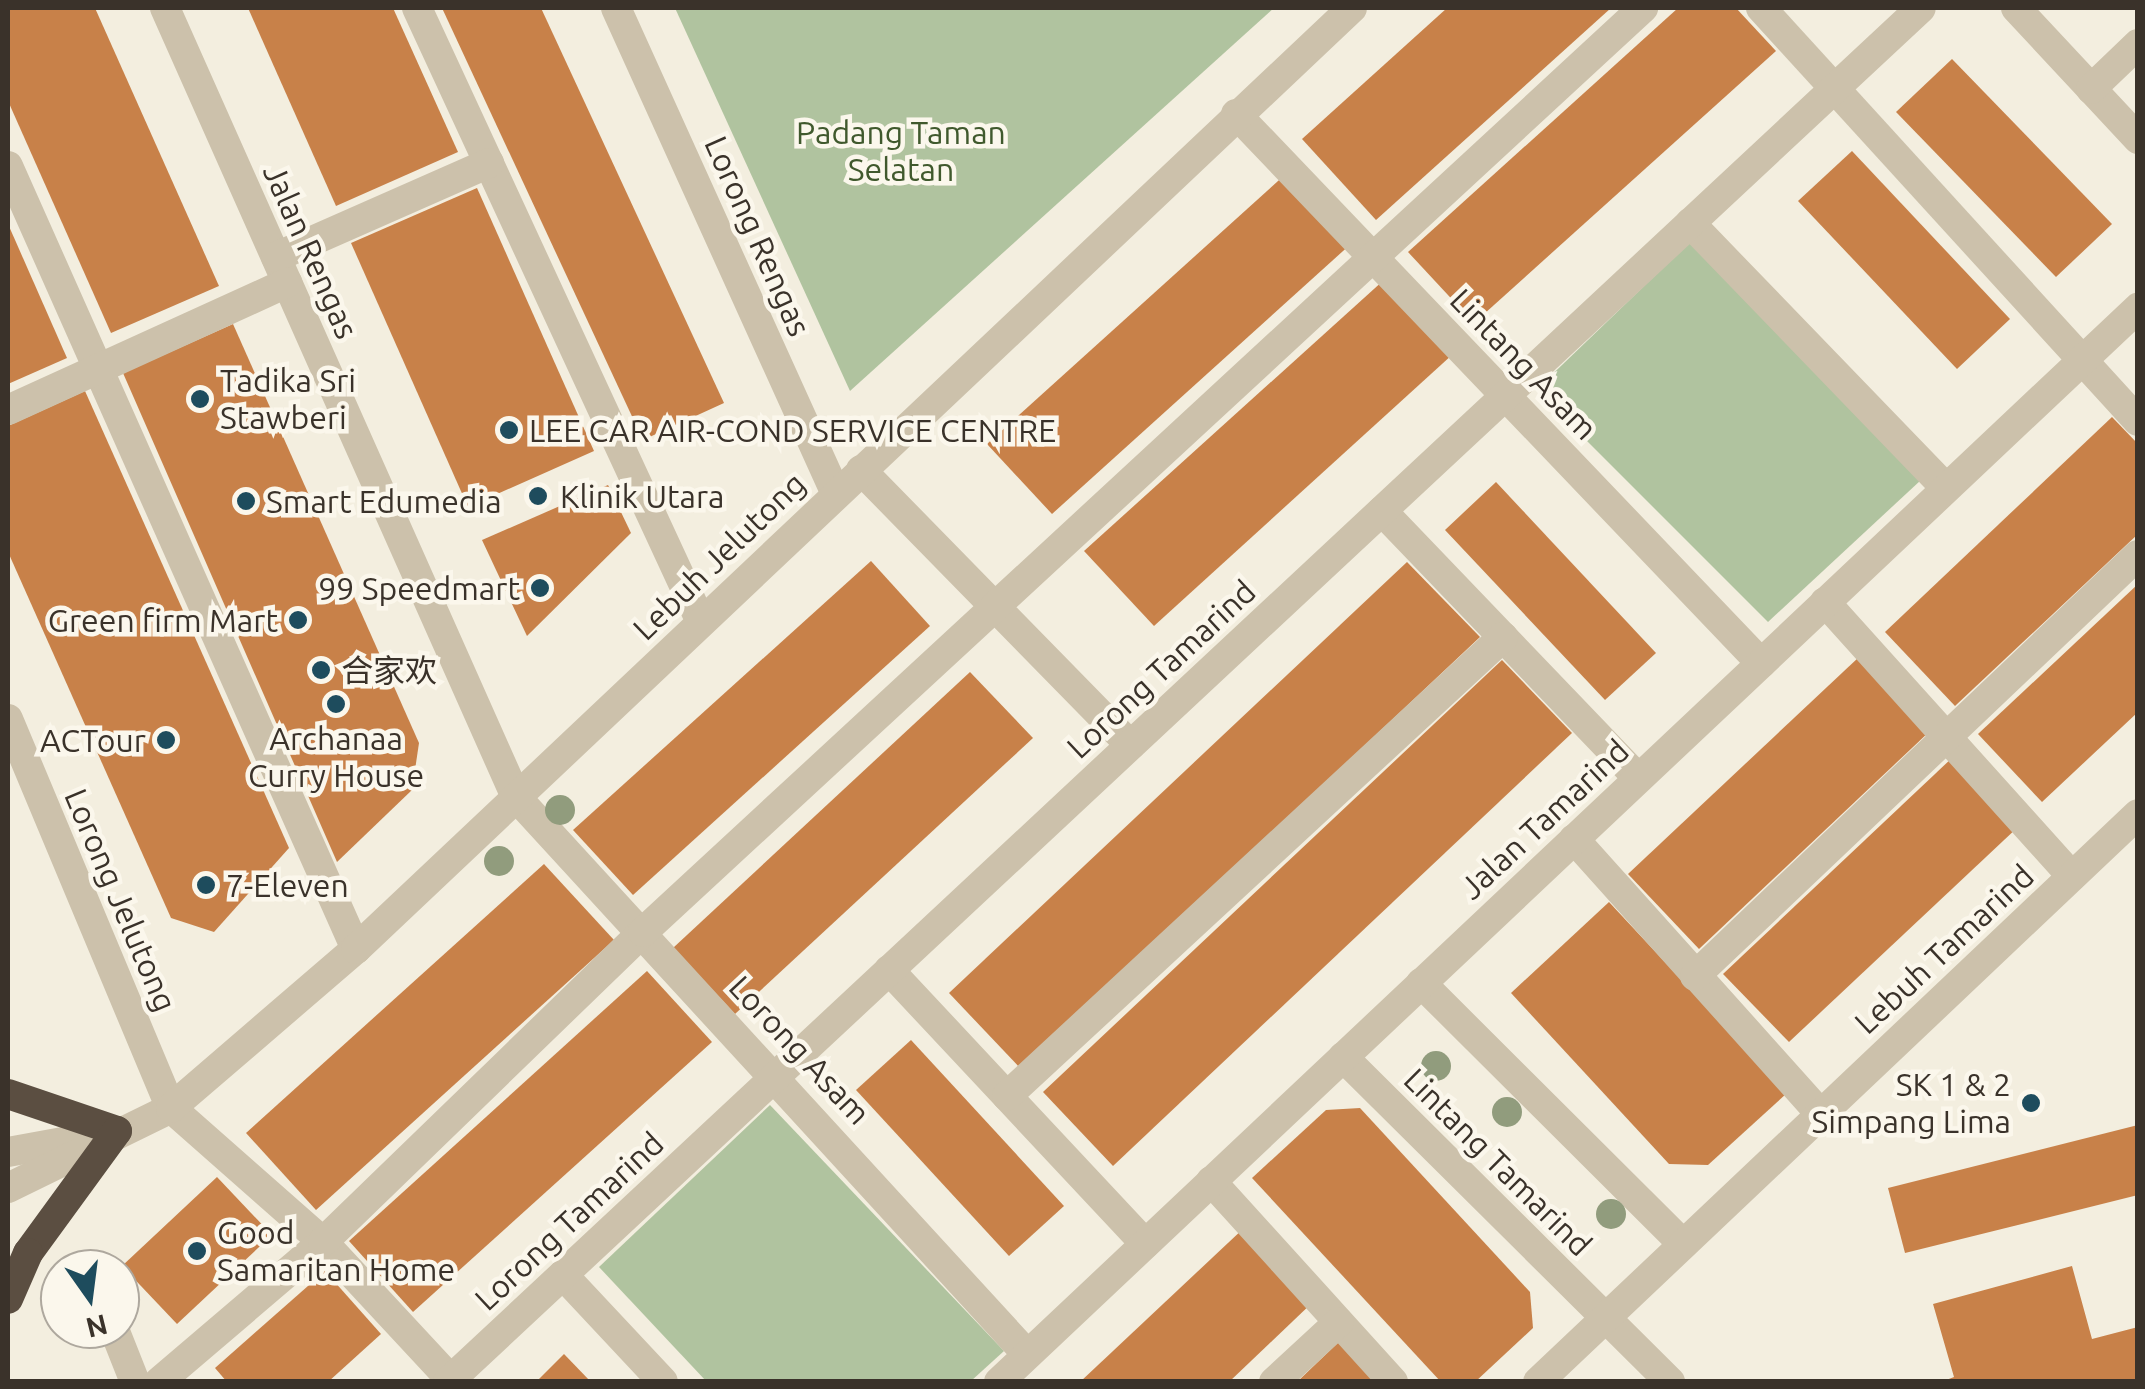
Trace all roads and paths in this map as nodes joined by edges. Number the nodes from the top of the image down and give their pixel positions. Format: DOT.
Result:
graph roads {
  1 [pos="165,8"];
  2 [pos="417,8"];
  3 [pos="616,8"];
  4 [pos="1352,8"];
  5 [pos="1643,8"];
  6 [pos="1761,8"];
  7 [pos="1922,8"];
  8 [pos="2016,8"];
  9 [pos="2138,44"];
  10 [pos="2091,88"];
  11 [pos="1834,89"];
  12 [pos="1236,114"];
  13 [pos="2138,139"];
  14 [pos="490,164"];
  15 [pos="8,166"];
  16 [pos="1690,222"];
  17 [pos="1372,257"];
  18 [pos="282,270"];
  19 [pos="2138,308"];
  20 [pos="2081,362"];
  21 [pos="100,368"];
  22 [pos="1505,395"];
  23 [pos="8,410"];
  24 [pos="2138,422"];
  25 [pos="861,470"];
  26 [pos="1946,488"];
  27 [pos="836,494"];
  28 [pos="1382,510"];
  29 [pos="2138,555"];
  30 [pos="1825,602"];
  31 [pos="994,606"];
  32 [pos="702,622"];
  33 [pos="1503,637"];
  34 [pos="1761,663"];
  35 [pos="8,719"];
  36 [pos="1946,736"];
  37 [pos="1130,745"];
  38 [pos="1638,778"];
  39 [pos="516,797"];
  40 [pos="2138,814"];
  41 [pos="1574,839"];
  42 [pos="2072,876"];
  43 [pos="643,932"];
  44 [pos="356,949"];
  45 [pos="890,970"];
  46 [pos="1696,976"];
  47 [pos="1420,983"];
  48 [pos="1342,1056"];
  49 [pos="777,1074"];
  50 [pos="8,1094"];
  51 [pos="1006,1096"];
  52 [pos="170,1108"];
  53 [pos="1820,1114"];
  54 [pos="117,1131"];
  55 [pos="8,1152"];
  56 [pos="1210,1181"];
  57 [pos="8,1188"];
  58 [pos="324,1242"];
  59 [pos="1144,1244"];
  60 [pos="1683,1244"];
  61 [pos="563,1275"];
  62 [pos="8,1300"];
  63 [pos="1605,1318"];
  64 [pos="1339,1322"];
  65 [pos="122,1349"];
  66 [pos="1027,1354"];
  67 [pos="451,1381"];
  68 [pos="135,1382"];
  69 [pos="159,1382"];
  70 [pos="663,1382"];
  71 [pos="998,1382"];
  72 [pos="1274,1382"];
  73 [pos="1393,1382"];
  74 [pos="1538,1382"];
  75 [pos="1670,1382"];
  1 -- 18 [label="street, Jalan Rengas"];
  2 -- 14 [label="street"];
  3 -- 27 [label="street, Lorong Rengas"];
  4 -- 12 [label="street, Lebuh Jelutong"];
  5 -- 17 [label="street"];
  6 -- 11 [label="street"];
  7 -- 11 [label="street, Lorong Tamarind"];
  8 -- 10 [label="street"];
  9 -- 10 [label="street"];
  10 -- 13 [label="street"];
  11 -- 16 [label="street, Lorong Tamarind"];
  11 -- 20 [label="street"];
  12 -- 17 [label="street, Lintang Asam"];
  12 -- 25 [label="street, Lebuh Jelutong"];
  14 -- 18 [label="street"];
  14 -- 32 [label="street"];
  15 -- 21 [label="street"];
  16 -- 22 [label="street, Lorong Tamarind"];
  16 -- 26 [label="street"];
  17 -- 22 [label="street, Lintang Asam"];
  17 -- 31 [label="street"];
  18 -- 21 [label="street"];
  18 -- 39 [label="street, Jalan Rengas"];
  19 -- 20 [label="street, Jalan Tamarind"];
  20 -- 24 [label="street"];
  20 -- 26 [label="street, Jalan Tamarind"];
  21 -- 23 [label="street"];
  21 -- 44 [label="street"];
  22 -- 28 [label="street, Lorong Tamarind"];
  22 -- 34 [label="street, Lintang Asam"];
  25 -- 27 [label="street, Lebuh Jelutong"];
  25 -- 31 [label="street"];
  26 -- 30 [label="street, Jalan Tamarind"];
  27 -- 32 [label="street, Lebuh Jelutong"];
  28 -- 33 [label="street"];
  28 -- 37 [label="street, Lorong Tamarind"];
  29 -- 36 [label="street"];
  30 -- 34 [label="street, Jalan Tamarind"];
  30 -- 36 [label="street"];
  31 -- 37 [label="street"];
  31 -- 43 [label="street"];
  32 -- 39 [label="street, Lebuh Jelutong"];
  33 -- 38 [label="street"];
  33 -- 51 [label="street"];
  34 -- 38 [label="street, Jalan Tamarind"];
  35 -- 52 [label="street, Lorong Jelutong"];
  36 -- 42 [label="street"];
  36 -- 46 [label="street"];
  37 -- 45 [label="street, Lorong Tamarind"];
  38 -- 41 [label="street, Jalan Tamarind"];
  39 -- 43 [label="street, Lorong Asam"];
  39 -- 44 [label="street, Lebuh Jelutong"];
  40 -- 42 [label="street, Lebuh Tamarind"];
  41 -- 46 [label="street"];
  41 -- 47 [label="street, Jalan Tamarind"];
  42 -- 53 [label="street, Lebuh Tamarind"];
  43 -- 49 [label="street, Lorong Asam"];
  43 -- 58 [label="street"];
  44 -- 52 [label="street, Lebuh Jelutong"];
  45 -- 49 [label="street, Lorong Tamarind"];
  45 -- 51 [label="street"];
  46 -- 53 [label="street"];
  47 -- 48 [label="street, Jalan Tamarind"];
  47 -- 60 [label="street"];
  48 -- 56 [label="street, Jalan Tamarind"];
  48 -- 63 [label="street, Lintang Tamarind"];
  49 -- 61 [label="street, Lorong Tamarind"];
  49 -- 66 [label="street, Lorong Asam"];
  50 -- 54 [label="highway"];
  51 -- 59 [label="street"];
  52 -- 54 [label="street, Lebuh Jelutong"];
  52 -- 58 [label="street"];
  53 -- 60 [label="street, Lebuh Tamarind"];
  54 -- 55 [label="street"];
  54 -- 57 [label="street"];
  54 -- 62 [label="highway"];
  56 -- 59 [label="street, Jalan Tamarind"];
  56 -- 64 [label="street"];
  58 -- 67 [label="street"];
  58 -- 69 [label="street"];
  59 -- 66 [label="street, Jalan Tamarind"];
  60 -- 63 [label="street, Lebuh Tamarind"];
  61 -- 67 [label="street, Lorong Tamarind"];
  61 -- 70 [label="street"];
  63 -- 74 [label="street, Lebuh Tamarind"];
  63 -- 75 [label="street, Lintang Tamarind"];
  64 -- 72 [label="street"];
  64 -- 73 [label="street"];
  65 -- 68 [label="street"];
  66 -- 71 [label="street, Jalan Tamarind"];
}
